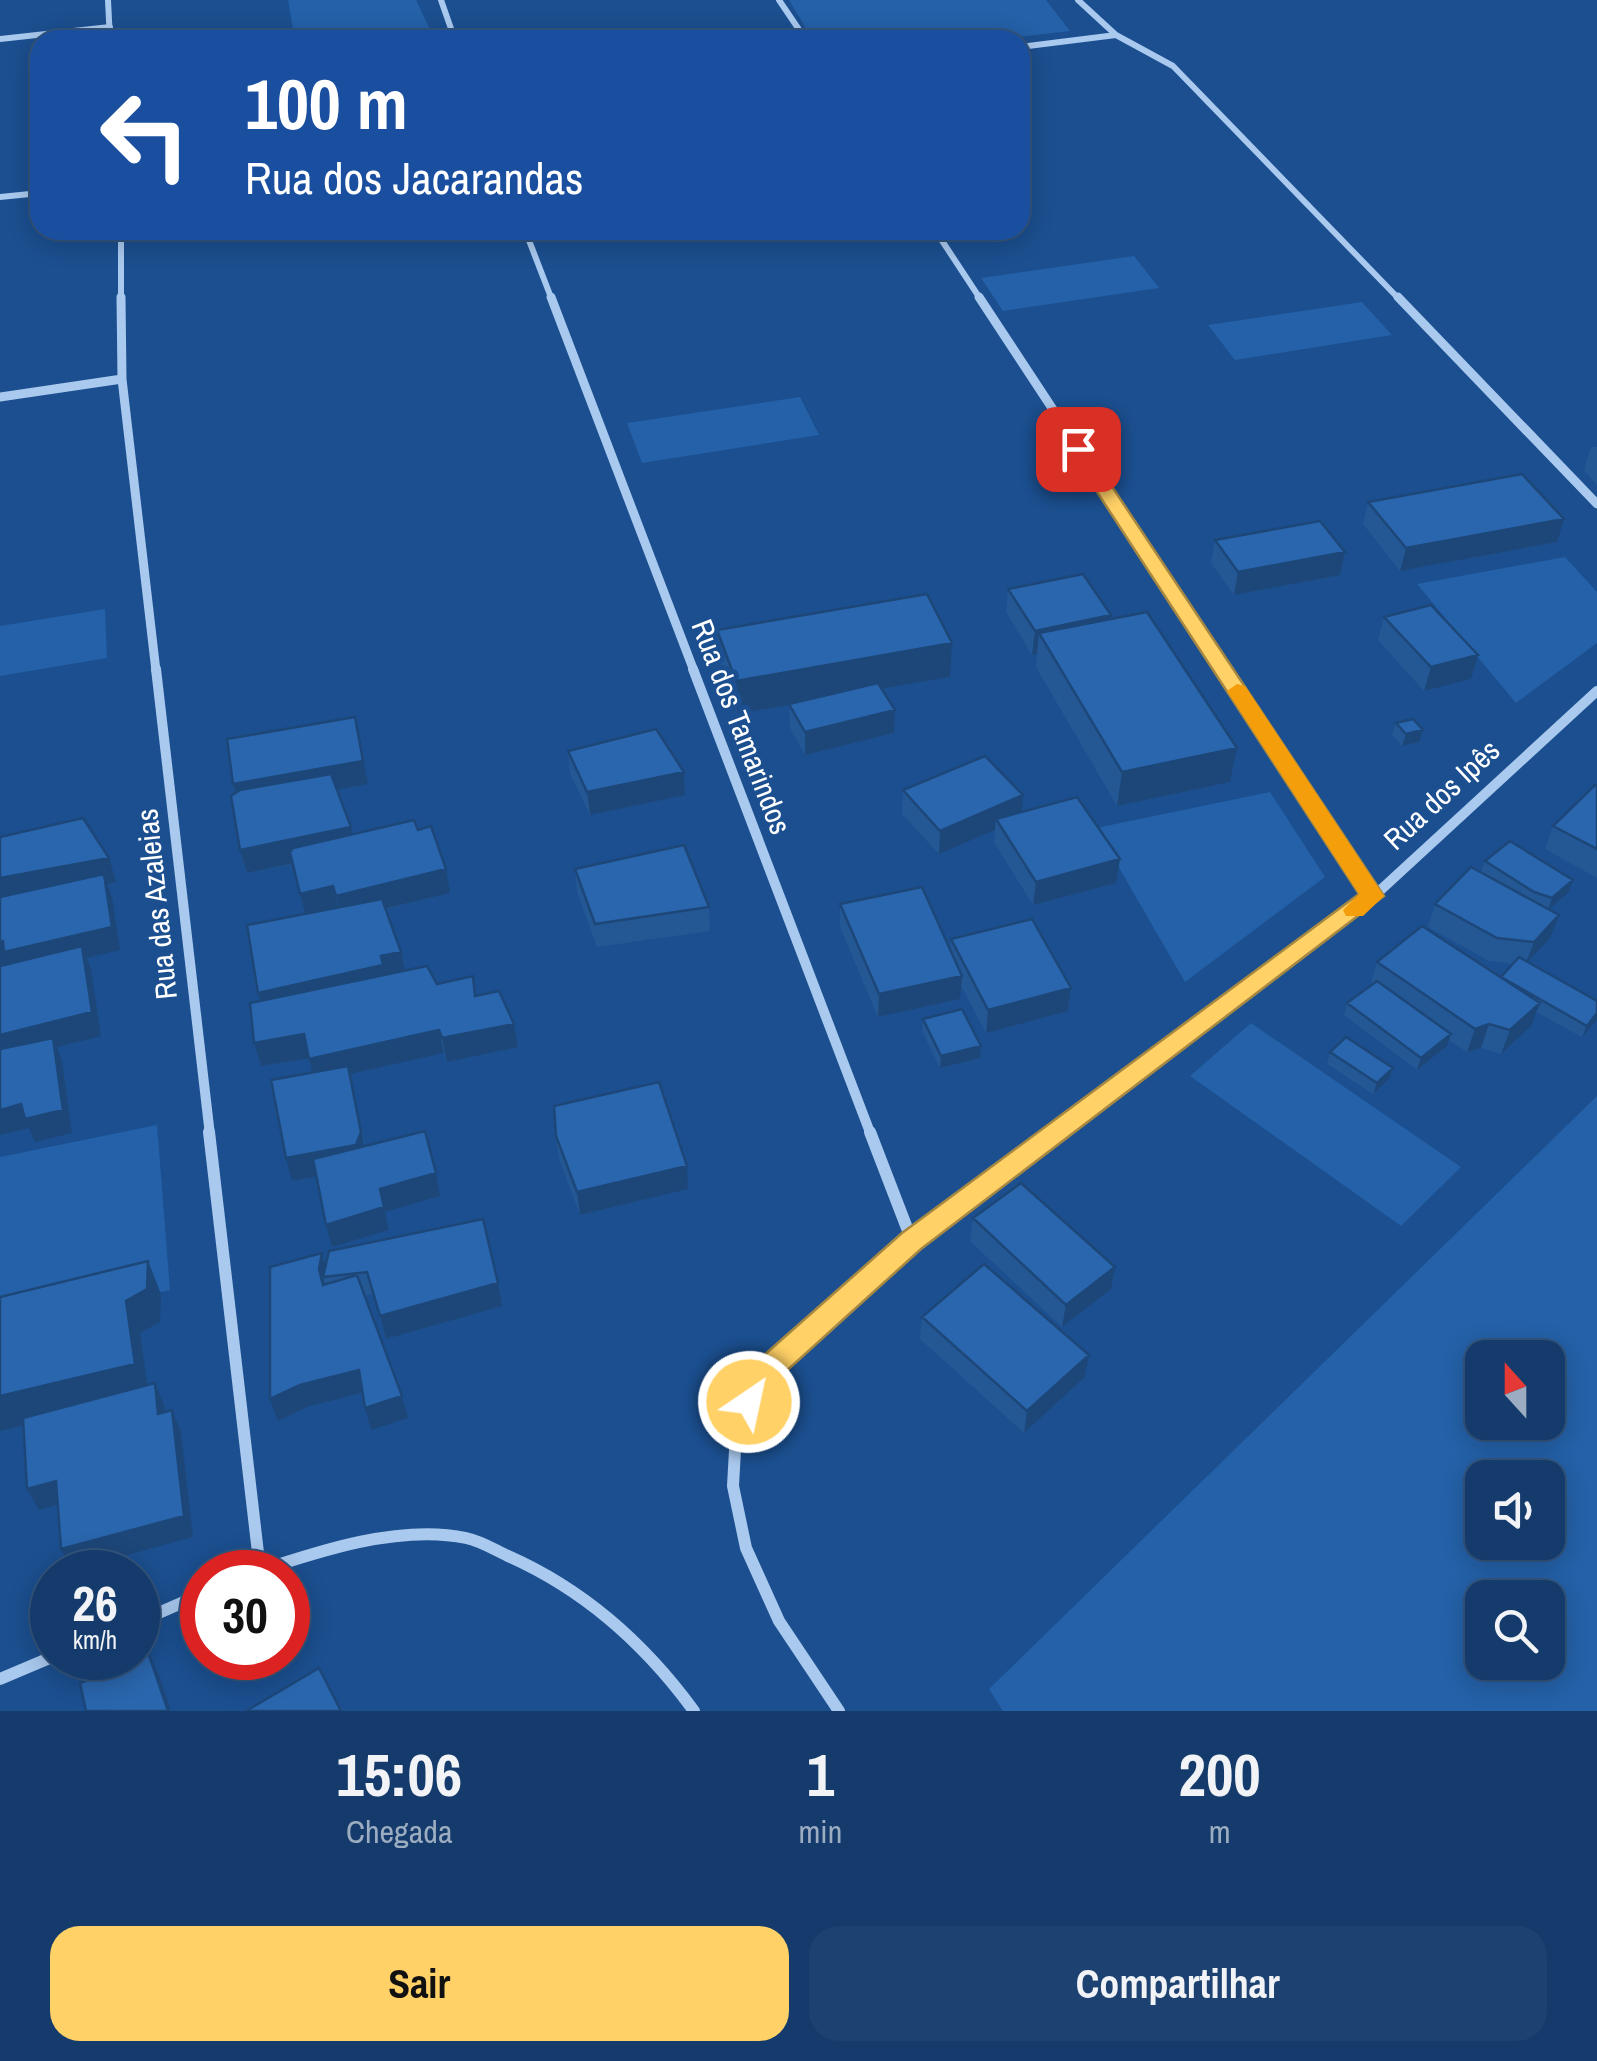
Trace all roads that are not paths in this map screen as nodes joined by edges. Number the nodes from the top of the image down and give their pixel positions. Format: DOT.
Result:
graph roads {
  1 [pos="108,0"];
  2 [pos="441,0"];
  3 [pos="779,0"];
  4 [pos="1078,0"];
  5 [pos="110,27"];
  6 [pos="82,30"];
  7 [pos="452,30"];
  8 [pos="799,30"];
  9 [pos="1116,35"];
  10 [pos="30,36"];
  11 [pos="0,39"];
  12 [pos="1030,47"];
  13 [pos="30,193"];
  14 [pos="0,197"];
  15 [pos="120,240"];
  16 [pos="529,240"];
  17 [pos="941,240"];
  18 [pos="122,380"];
  19 [pos="0,397"];
  20 [pos="1597,504"];
  21 [pos="1597,691"];
  22 [pos="1372,896"];
  23 [pos="912,1241"];
  24 [pos="255,1550"];
  25 [pos="310,1558"];
  26 [pos="30,1666"];
  27 [pos="0,1679"];
  28 [pos="694,1711"];
  29 [pos="839,1711"];
  1 -- 5 [label="street"];
  2 -- 7 [label="street"];
  3 -- 8 [label="street"];
  4 -- 9 [label="street"];
  5 -- 6 [label="street"];
  9 -- 12 [label="street"];
  9 -- 20 [label="street"];
  10 -- 11 [label="street"];
  13 -- 14 [label="street"];
  15 -- 18 [label="street, Rua das Azaleias"];
  16 -- 23 [label="street, Rua dos Tamarindos"];
  17 -- 22 [label="street"];
  18 -- 19 [label="street"];
  18 -- 24 [label="street, Rua das Azaleias"];
  21 -- 22 [label="street, Rua dos Ipês"];
  22 -- 23 [label="street, Rua dos Ipês"];
  23 -- 29 [label="street, Rua dos Ipês"];
  25 -- 28 [label="street"];
  26 -- 27 [label="street"];
}
